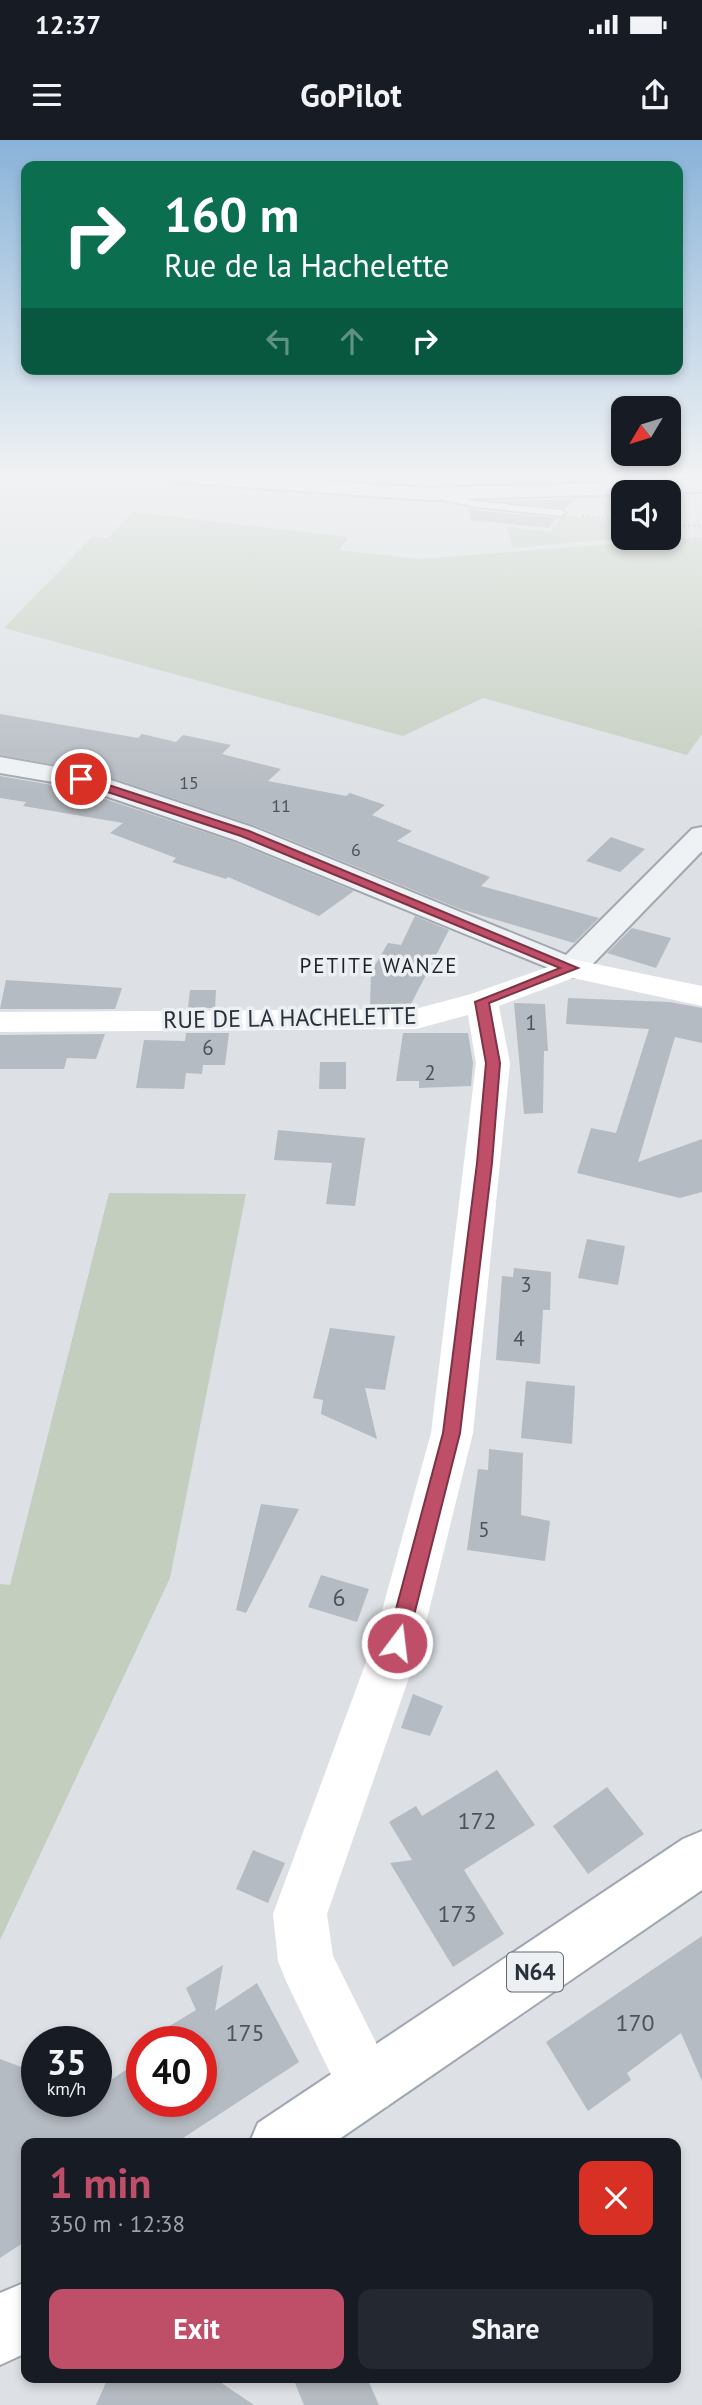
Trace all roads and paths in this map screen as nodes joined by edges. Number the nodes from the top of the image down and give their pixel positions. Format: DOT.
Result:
graph roads {
  1 [pos="0,765"];
  2 [pos="702,835"];
  3 [pos="571,968"];
  4 [pos="702,996"];
  5 [pos="482,1002"];
  6 [pos="0,1023"];
  7 [pos="702,1858"];
  8 [pos="367,2085"];
  9 [pos="288,2138"];
  10 [pos="21,2317"];
  11 [pos="0,2332"];
  1 -- 3 [label="street"];
  2 -- 3 [label="street"];
  3 -- 4 [label="street"];
  3 -- 5 [label="street, RUE DE LA HACHELETTE"];
  5 -- 6 [label="street, RUE DE LA HACHELETTE"];
  5 -- 8 [label="street"];
  7 -- 8 [label="street, N64"];
  8 -- 9 [label="street, N64"];
  10 -- 11 [label="street"];
}
